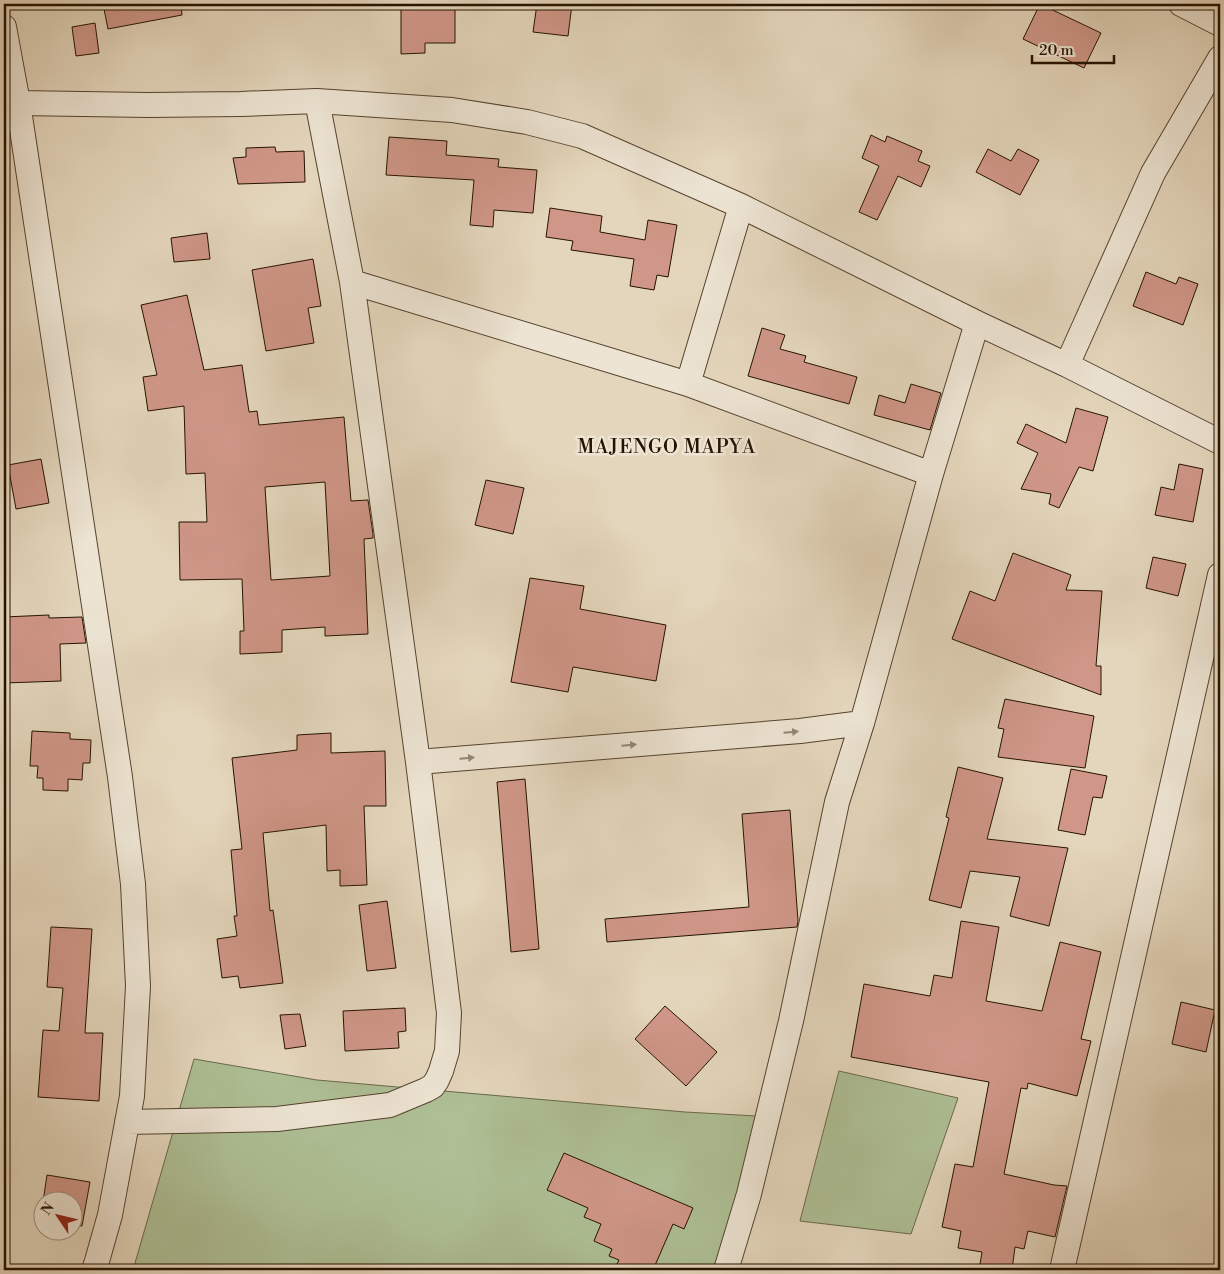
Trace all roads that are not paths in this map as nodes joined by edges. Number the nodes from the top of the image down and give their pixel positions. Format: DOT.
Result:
graph roads {
  1 [pos="1181,4"];
  2 [pos="1220,24"];
  3 [pos="4,28"];
  4 [pos="1220,58"];
  5 [pos="317,101"];
  6 [pos="18,103"];
  7 [pos="741,206"];
  8 [pos="352,282"];
  9 [pos="976,323"];
  10 [pos="1066,365"];
  11 [pos="688,384"];
  12 [pos="1220,442"];
  13 [pos="931,474"];
  14 [pos="1220,575"];
  15 [pos="862,723"];
  16 [pos="418,762"];
  17 [pos="127,1122"];
  18 [pos="94,1270"];
  19 [pos="726,1270"];
  20 [pos="1062,1270"];
  1 -- 2 [label="street"];
  3 -- 6 [label="street"];
  4 -- 10 [label="street"];
  5 -- 6 [label="street"];
  5 -- 7 [label="street"];
  5 -- 8 [label="street"];
  6 -- 17 [label="street"];
  7 -- 9 [label="street"];
  7 -- 11 [label="street"];
  8 -- 11 [label="street"];
  8 -- 16 [label="street"];
  9 -- 10 [label="street"];
  9 -- 13 [label="street"];
  10 -- 12 [label="street"];
  11 -- 13 [label="street"];
  13 -- 15 [label="street"];
  14 -- 20 [label="street"];
  16 -- 15 [label="street, one-way"];
  15 -- 19 [label="street"];
  16 -- 17 [label="street"];
  17 -- 18 [label="street"];
}
